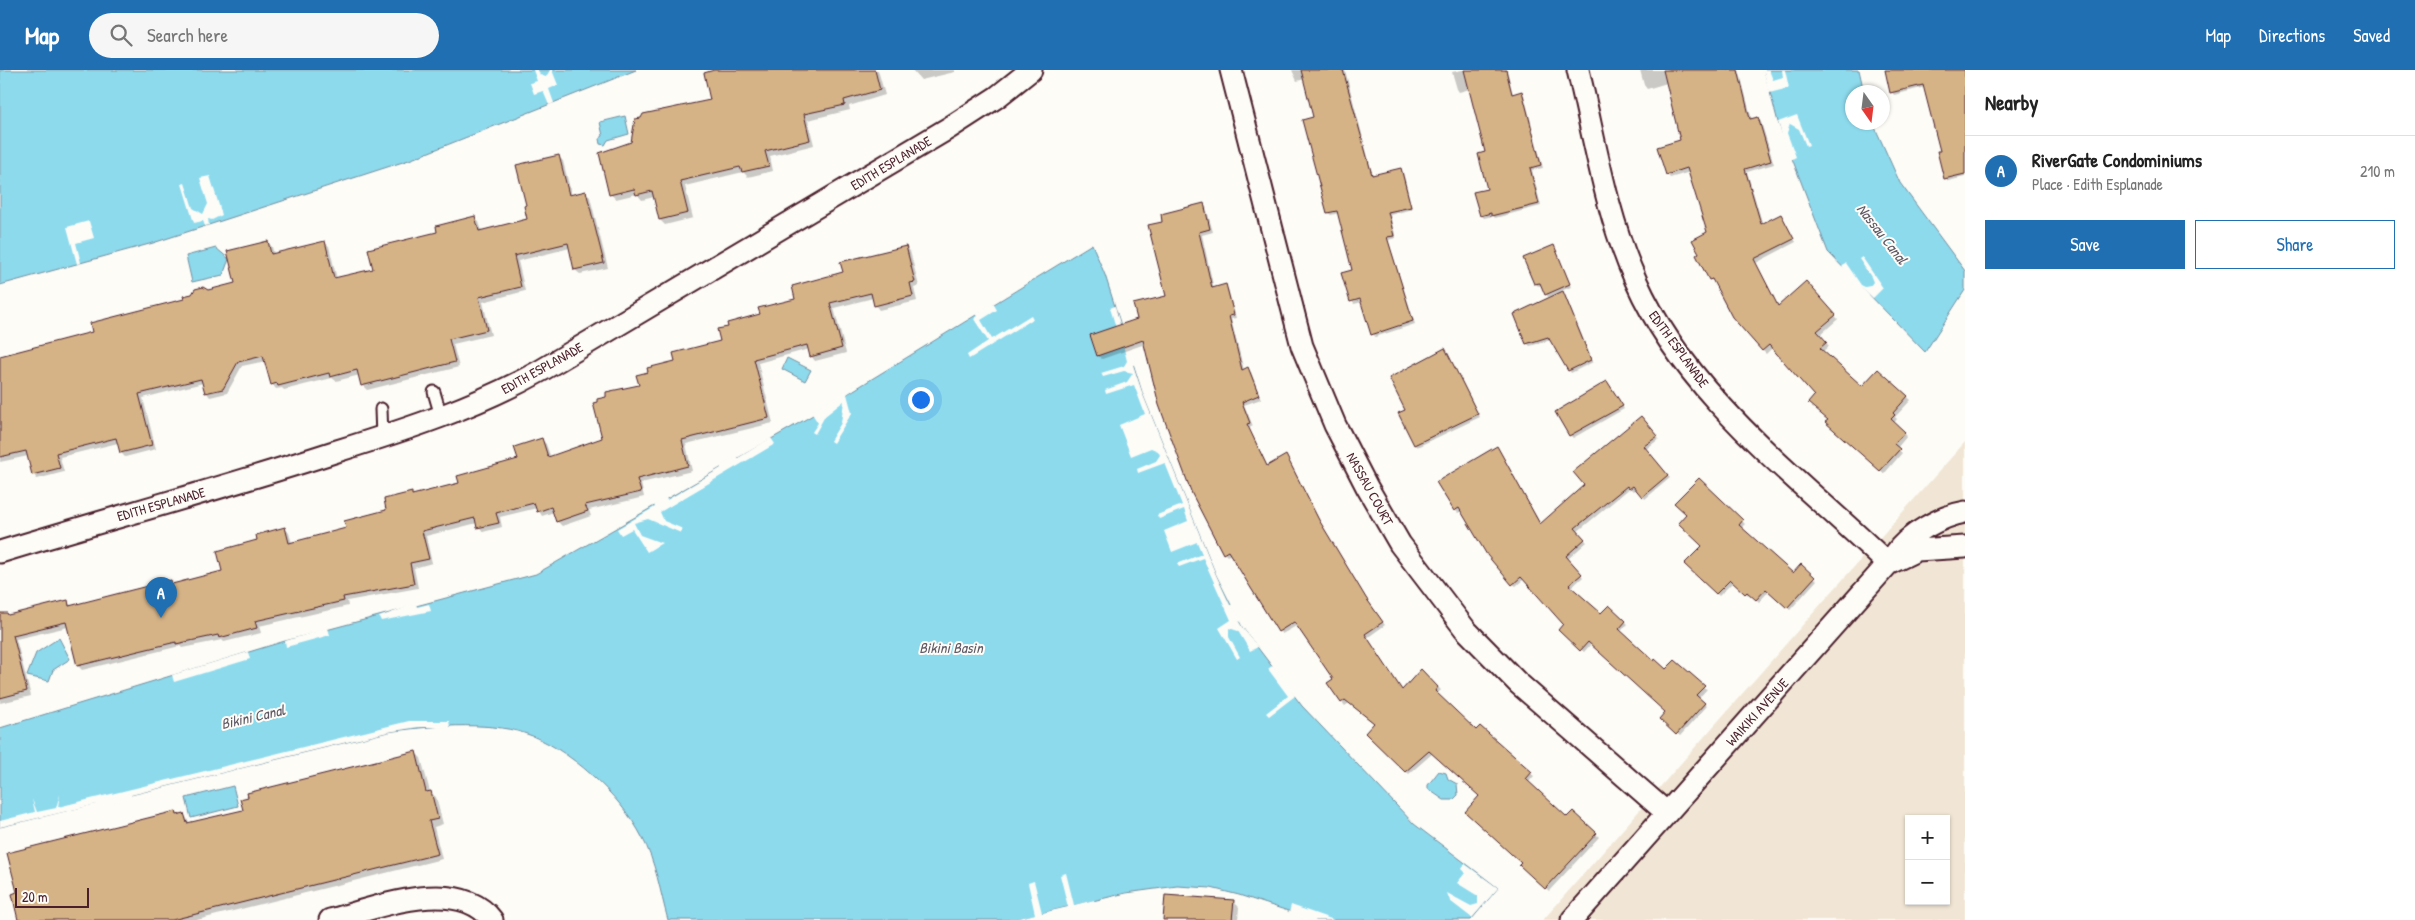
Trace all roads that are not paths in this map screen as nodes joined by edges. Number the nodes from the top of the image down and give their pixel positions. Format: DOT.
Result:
graph roads {
  1 [pos="1031,70"];
  2 [pos="1231,70"];
  3 [pos="1578,70"];
  4 [pos="434,392"];
  5 [pos="382,409"];
  6 [pos="441,416"];
  7 [pos="382,437"];
  8 [pos="1965,512"];
  9 [pos="1965,547"];
  10 [pos="0,552"];
  11 [pos="1888,564"];
  12 [pos="1667,812"];
  13 [pos="330,920"];
  14 [pos="492,920"];
  15 [pos="1572,920"];
  1 -- 6 [label="street, EDITH ESPLANADE"];
  2 -- 12 [label="street, NASSAU COURT"];
  3 -- 11 [label="street, EDITH ESPLANADE"];
  4 -- 6 [label="lane"];
  5 -- 7 [label="lane"];
  6 -- 7 [label="street, EDITH ESPLANADE"];
  7 -- 10 [label="street, EDITH ESPLANADE"];
  8 -- 11 [label="street"];
  9 -- 11 [label="street, WAIKIKI AVENUE"];
  11 -- 12 [label="street, WAIKIKI AVENUE"];
  12 -- 15 [label="street, WAIKIKI AVENUE"];
  13 -- 14 [label="street"];
}
